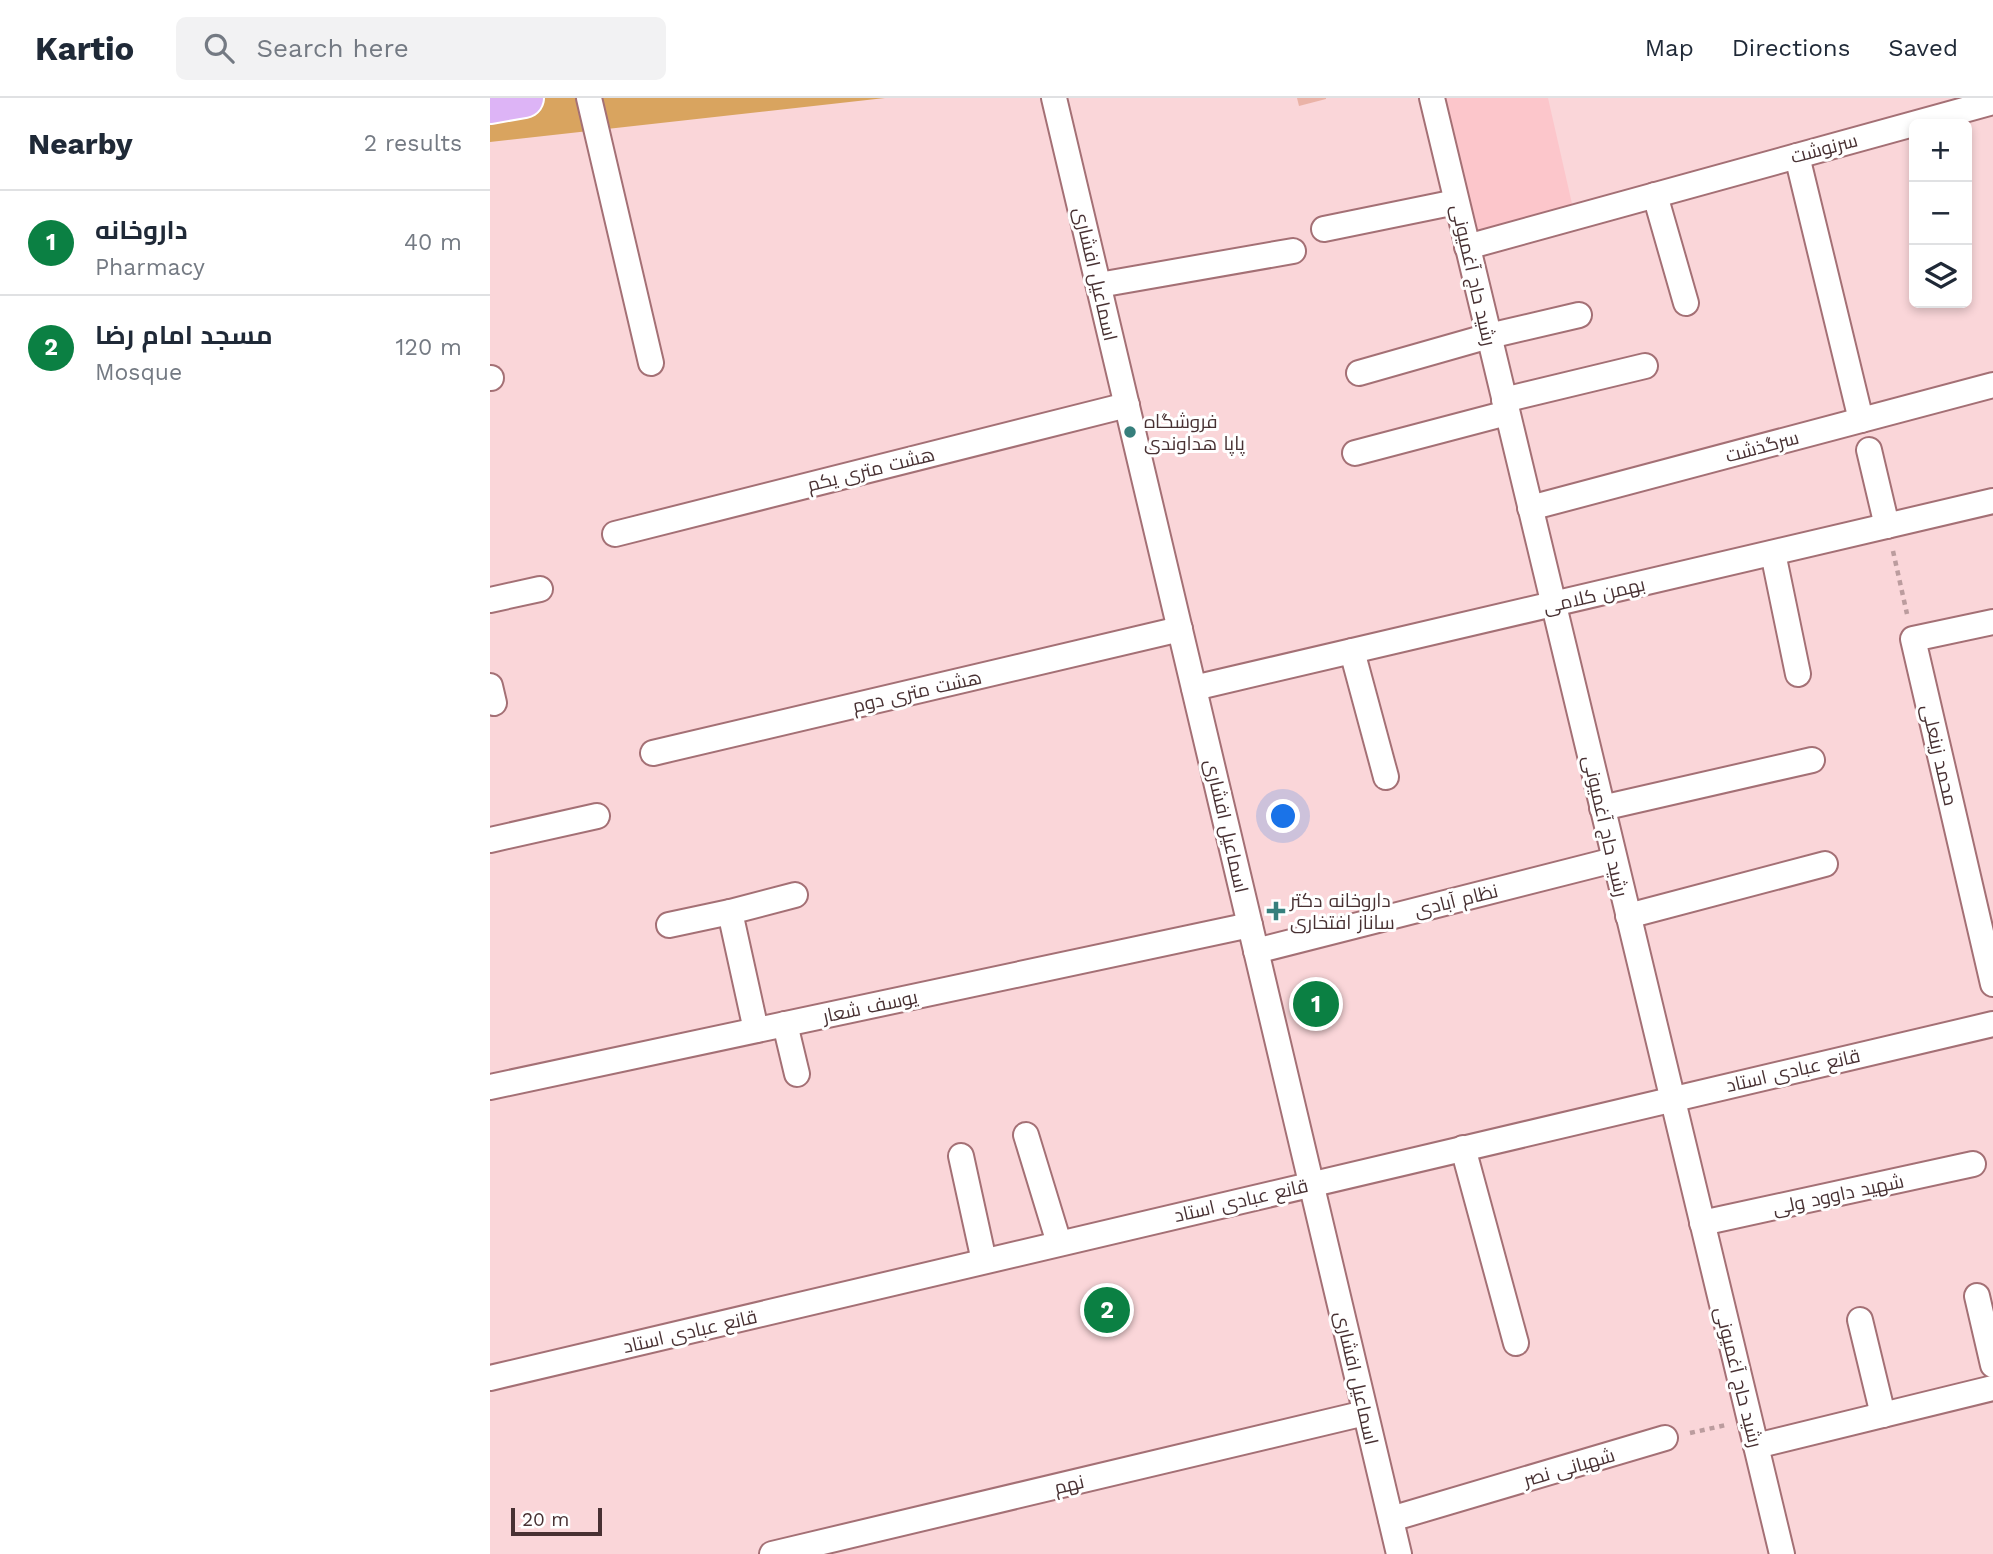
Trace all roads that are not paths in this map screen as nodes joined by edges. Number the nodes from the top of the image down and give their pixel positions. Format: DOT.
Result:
graph roads {
  1 [pos="524,98"];
  2 [pos="589,98"];
  3 [pos="1054,98"];
  4 [pos="1432,98"];
  5 [pos="1993,102"];
  6 [pos="490,104"];
  7 [pos="1797,156"];
  8 [pos="1655,195"];
  9 [pos="1457,202"];
  10 [pos="1324,229"];
  11 [pos="1467,247"];
  12 [pos="1293,251"];
  13 [pos="1099,285"];
  14 [pos="1686,303"];
  15 [pos="1579,315"];
  16 [pos="1489,336"];
  17 [pos="651,363"];
  18 [pos="1645,366"];
  19 [pos="1359,373"];
  20 [pos="1993,385"];
  21 [pos="1127,405"];
  22 [pos="1506,407"];
  23 [pos="1861,420"];
  24 [pos="1869,450"];
  25 [pos="1355,453"];
  26 [pos="1993,501"];
  27 [pos="1530,508"];
  28 [pos="1887,526"];
  29 [pos="615,534"];
  30 [pos="1773,553"];
  31 [pos="540,589"];
  32 [pos="490,600"];
  33 [pos="1553,604"];
  34 [pos="1993,622"];
  35 [pos="1180,629"];
  36 [pos="1352,651"];
  37 [pos="1798,674"];
  38 [pos="1194,688"];
  39 [pos="653,753"];
  40 [pos="1812,760"];
  41 [pos="1386,777"];
  42 [pos="1602,808"];
  43 [pos="597,816"];
  44 [pos="490,840"];
  45 [pos="1615,860"];
  46 [pos="1825,864"];
  47 [pos="795,895"];
  48 [pos="730,912"];
  49 [pos="1628,916"];
  50 [pos="669,925"];
  51 [pos="1250,925"];
  52 [pos="1256,951"];
  53 [pos="1993,984"];
  54 [pos="785,1024"];
  55 [pos="1993,1024"];
  56 [pos="756,1030"];
  57 [pos="797,1074"];
  58 [pos="490,1087"];
  59 [pos="1672,1099"];
  60 [pos="1026,1135"];
  61 [pos="1463,1148"];
  62 [pos="961,1156"];
  63 [pos="1973,1164"];
  64 [pos="1311,1183"];
  65 [pos="1702,1223"];
  66 [pos="1059,1243"];
  67 [pos="984,1261"];
  68 [pos="1977,1296"];
  69 [pos="1860,1320"];
  70 [pos="1516,1343"];
  71 [pos="1993,1365"];
  72 [pos="490,1378"];
  73 [pos="1993,1388"];
  74 [pos="1365,1413"];
  75 [pos="1883,1415"];
  76 [pos="1665,1438"];
  77 [pos="1756,1446"];
  78 [pos="1391,1519"];
  79 [pos="772,1554"];
  80 [pos="1399,1554"];
  81 [pos="1782,1554"];
  1 -- 6 [label="main road"];
  2 -- 17 [label="street"];
  3 -- 13 [label="street, اسماعیل افشاری"];
  4 -- 9 [label="street, رشید حاج آغمیونی"];
  5 -- 7 [label="street, سرنوشت"];
  7 -- 8 [label="street, سرنوشت"];
  7 -- 23 [label="street"];
  8 -- 11 [label="street, سرنوشت"];
  8 -- 14 [label="street"];
  9 -- 10 [label="street"];
  9 -- 11 [label="street, رشید حاج آغمیونی"];
  11 -- 16 [label="street, رشید حاج آغمیونی"];
  12 -- 13 [label="street"];
  13 -- 21 [label="street, اسماعیل افشاری"];
  15 -- 16 [label="street"];
  16 -- 19 [label="street"];
  16 -- 22 [label="street, رشید حاج آغمیونی"];
  18 -- 22 [label="street"];
  20 -- 23 [label="street, سرگذشت"];
  21 -- 29 [label="street, هشت متری یکم"];
  21 -- 35 [label="street, اسماعیل افشاری"];
  22 -- 25 [label="street"];
  22 -- 27 [label="street, رشید حاج آغمیونی"];
  23 -- 27 [label="street, سرگذشت"];
  24 -- 28 [label="street"];
  26 -- 28 [label="street, بهمن کلامی"];
  27 -- 33 [label="street, رشید حاج آغمیونی"];
  28 -- 30 [label="street, بهمن کلامی"];
  30 -- 33 [label="street, بهمن کلامی"];
  30 -- 37 [label="street"];
  31 -- 32 [label="street"];
  33 -- 36 [label="street, بهمن کلامی"];
  33 -- 42 [label="street, رشید حاج آغمیونی"];
  34 -- 53 [label="street, محمد زینعلی"];
  35 -- 38 [label="street, اسماعیل افشاری"];
  35 -- 39 [label="street, هشت متری دوم"];
  36 -- 38 [label="street, بهمن کلامی"];
  36 -- 41 [label="street"];
  38 -- 51 [label="street, اسماعیل افشاری"];
  40 -- 42 [label="street"];
  42 -- 45 [label="street, رشید حاج آغمیونی"];
  43 -- 44 [label="street"];
  45 -- 49 [label="street, رشید حاج آغمیونی"];
  45 -- 52 [label="street, نظام آبادی"];
  46 -- 49 [label="street"];
  47 -- 48 [label="street"];
  48 -- 50 [label="street"];
  48 -- 56 [label="street"];
  49 -- 59 [label="street, رشید حاج آغمیونی"];
  51 -- 52 [label="street, اسماعیل افشاری"];
  51 -- 54 [label="street, یوسف شعار"];
  52 -- 64 [label="street, اسماعیل افشاری"];
  54 -- 56 [label="street, یوسف شعار"];
  54 -- 57 [label="street"];
  55 -- 59 [label="street, قانع عبادی استاد"];
  56 -- 58 [label="street, یوسف شعار"];
  59 -- 61 [label="street, قانع عبادی استاد"];
  59 -- 65 [label="street, رشید حاج آغمیونی"];
  60 -- 66 [label="street"];
  61 -- 64 [label="street, قانع عبادی استاد"];
  61 -- 70 [label="street"];
  62 -- 67 [label="street"];
  63 -- 65 [label="street, شهید داوود ولی"];
  64 -- 66 [label="street, قانع عبادی استاد"];
  64 -- 74 [label="street, اسماعیل افشاری"];
  65 -- 77 [label="street, رشید حاج آغمیونی"];
  66 -- 67 [label="street, قانع عبادی استاد"];
  67 -- 72 [label="street, قانع عبادی استاد"];
  68 -- 71 [label="street"];
  69 -- 75 [label="street"];
  73 -- 75 [label="street"];
  74 -- 78 [label="street, اسماعیل افشاری"];
  74 -- 79 [label="street, نهم"];
  75 -- 77 [label="street"];
  76 -- 78 [label="street, شهبانی نصر"];
  77 -- 81 [label="street, رشید حاج آغمیونی"];
  78 -- 80 [label="street, اسماعیل افشاری"];
}
